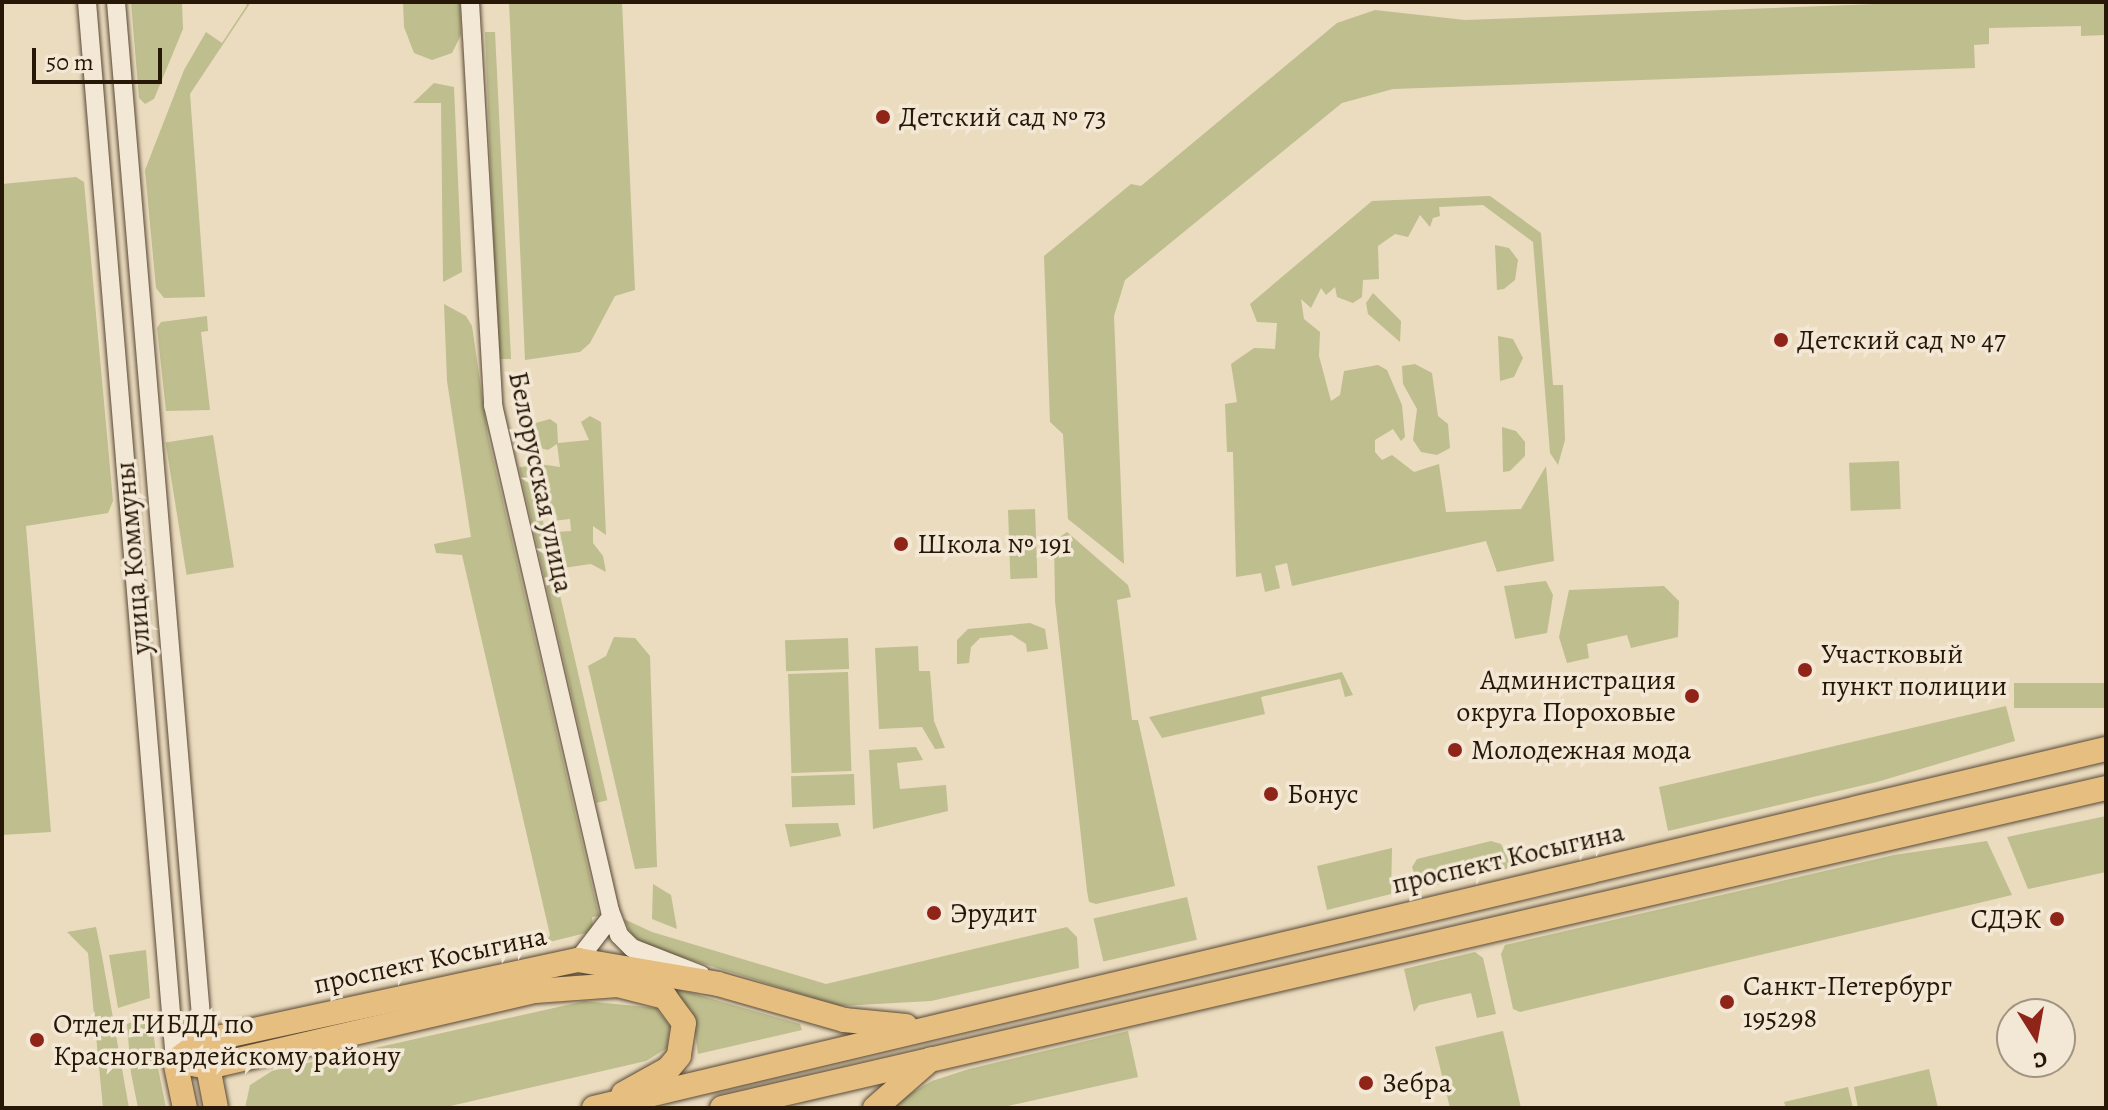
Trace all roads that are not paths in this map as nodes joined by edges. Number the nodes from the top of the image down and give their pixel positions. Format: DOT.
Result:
graph roads {
  1 [pos="87,2"];
  2 [pos="116,2"];
  3 [pos="470,2"];
  4 [pos="2106,749"];
  5 [pos="2106,788"];
  6 [pos="611,917"];
  7 [pos="578,960"];
  8 [pos="718,984"];
  9 [pos="925,1028"];
  10 [pos="203,1041"];
  11 [pos="933,1058"];
  12 [pos="175,1061"];
  13 [pos="208,1067"];
  14 [pos="599,1107"];
  15 [pos="185,1108"];
  16 [pos="216,1108"];
  17 [pos="722,1108"];
  18 [pos="875,1108"];
  1 -- 12 [label="street, улица Коммуны"];
  2 -- 10 [label="street, улица Коммуны"];
  3 -- 6 [label="street, Белорусская улица"];
  4 -- 9 [label="main road, проспект Косыгина"];
  5 -- 11 [label="main road"];
  6 -- 7 [label="street"];
  6 -- 8 [label="street, Белорусская улица"];
  7 -- 8 [label="main road, проспект Косыгина"];
  7 -- 10 [label="main road, проспект Косыгина"];
  8 -- 9 [label="main road, проспект Косыгина"];
  9 -- 14 [label="main road, проспект Косыгина"];
  10 -- 12 [label="main road, проспект Косыгина"];
  10 -- 13 [label="main road, улица Коммуны"];
  11 -- 17 [label="main road"];
  11 -- 18 [label="main road"];
  12 -- 13 [label="main road, проспект Косыгина"];
  12 -- 15 [label="main road, улица Коммуны"];
  13 -- 14 [label="main road, проспект Косыгина"];
  13 -- 16 [label="main road, улица Коммуны"];
}
